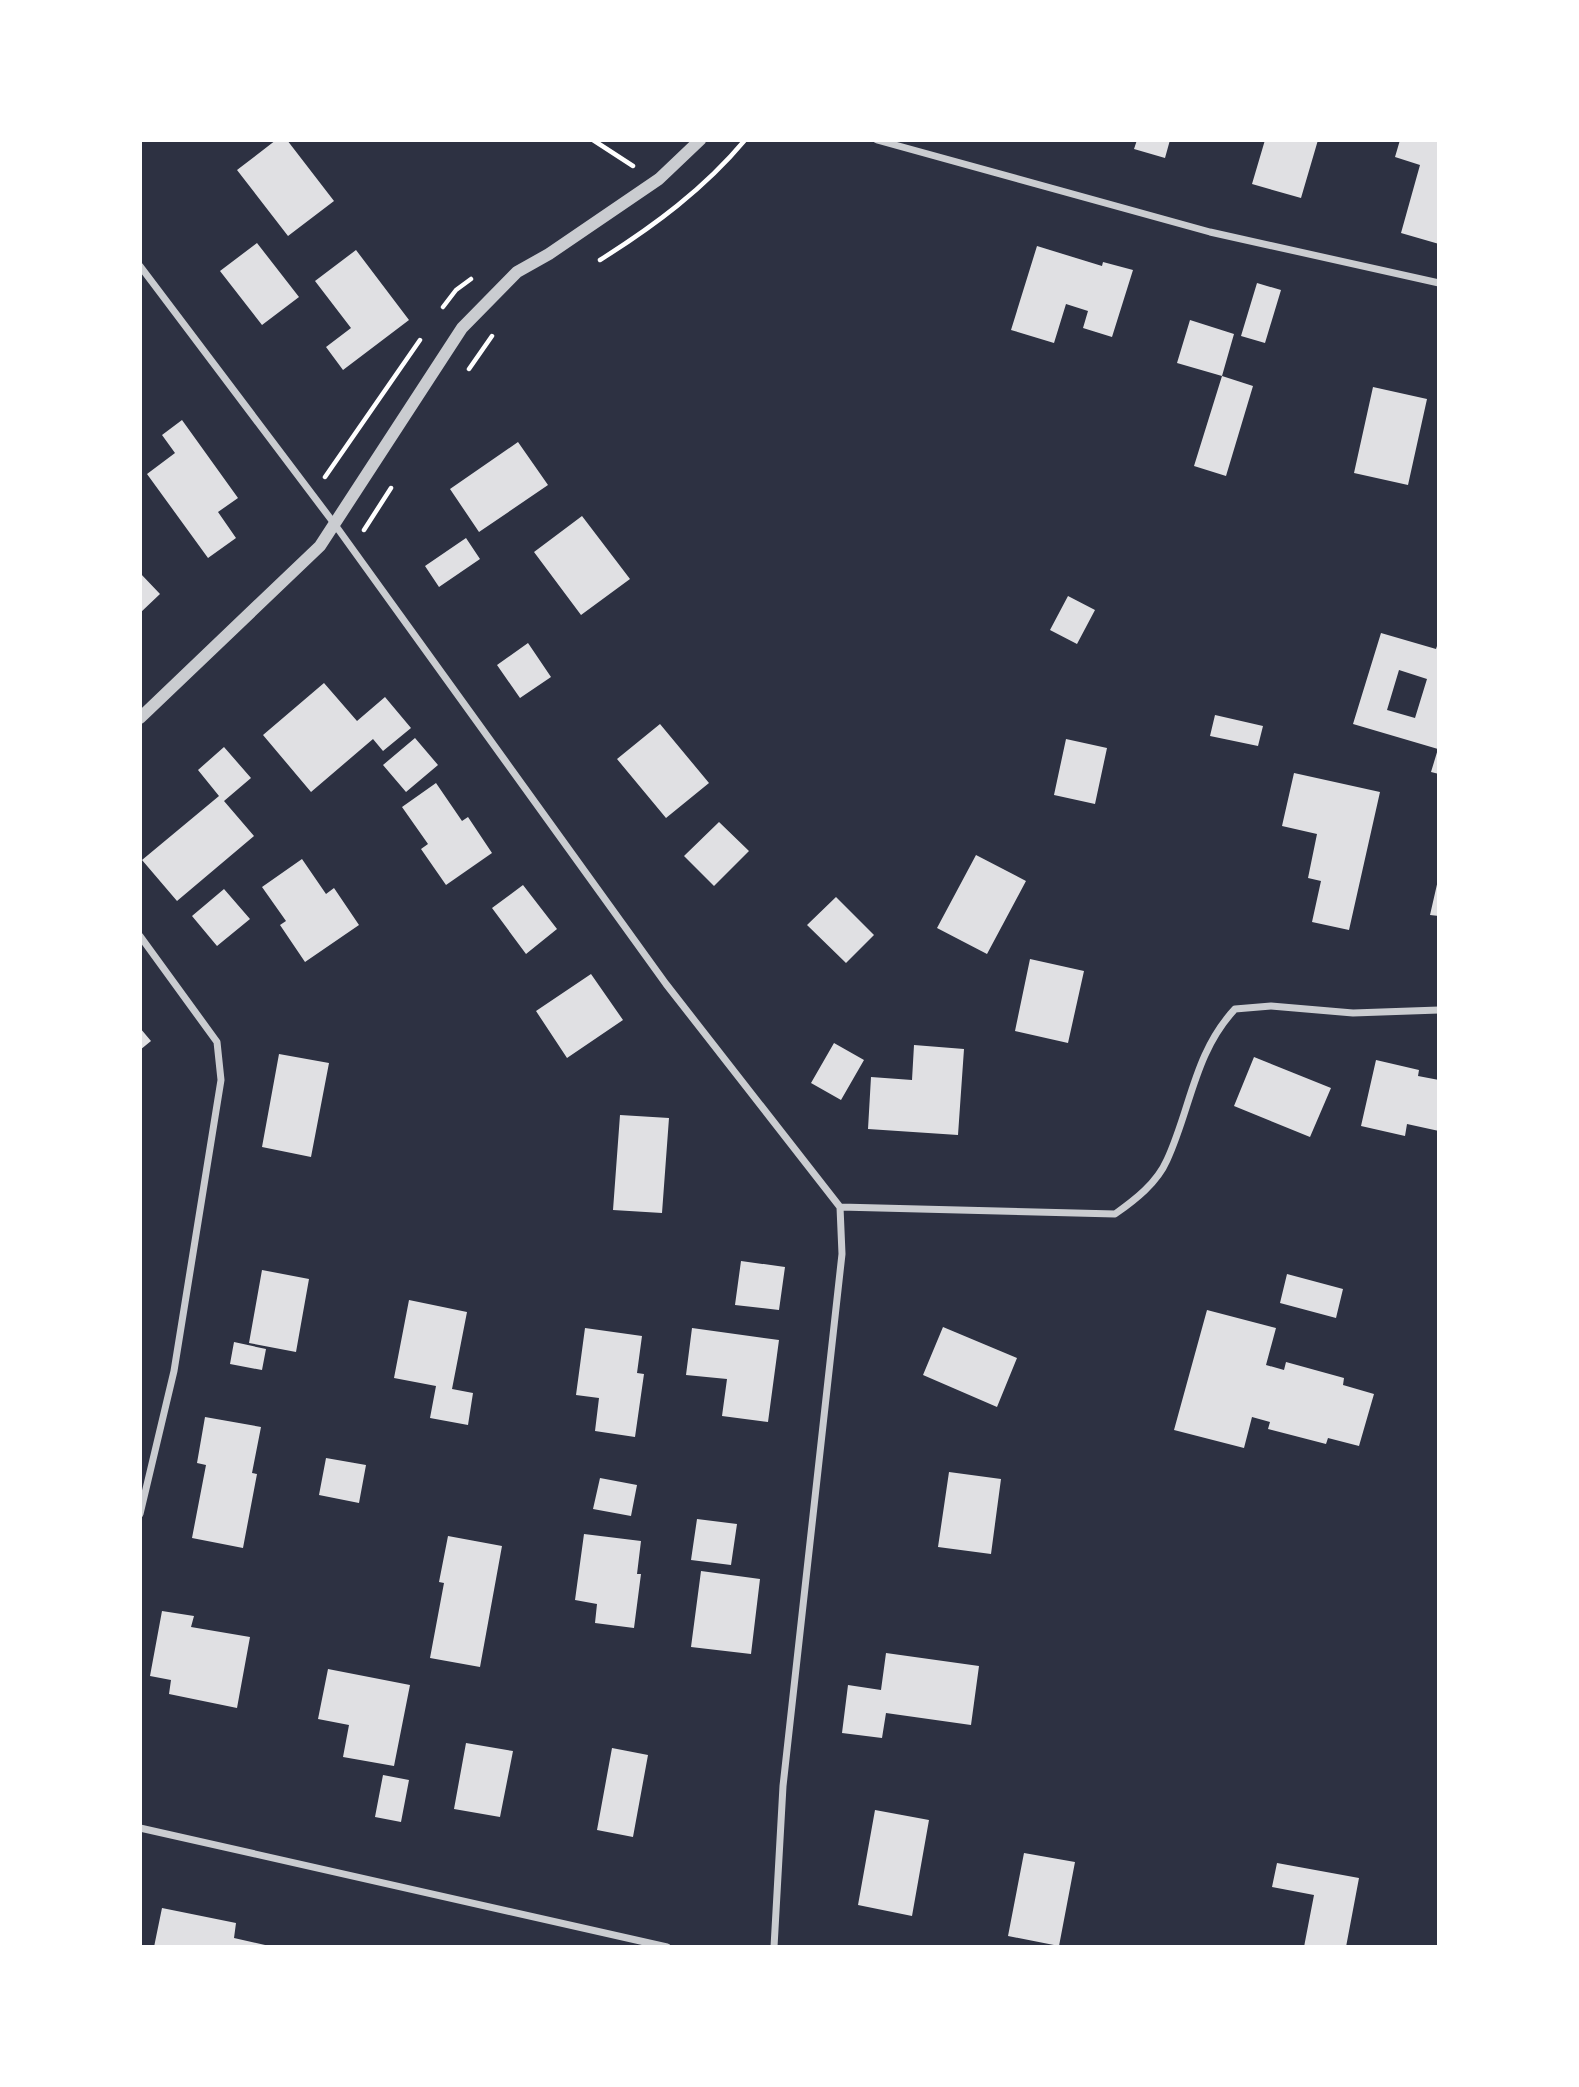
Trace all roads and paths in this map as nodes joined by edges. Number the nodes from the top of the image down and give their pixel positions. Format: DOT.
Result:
graph roads {
  1 [pos="593,140"];
  2 [pos="700,140"];
  3 [pos="745,140"];
  4 [pos="877,140"];
  5 [pos="659,179"];
  6 [pos="600,260"];
  7 [pos="140,266"];
  8 [pos="1439,284"];
  9 [pos="499,327"];
  10 [pos="468,370"];
  11 [pos="397,478"];
  12 [pos="333,522"];
  13 [pos="352,548"];
  14 [pos="140,718"];
  15 [pos="140,936"];
  16 [pos="1439,1010"];
  17 [pos="840,1207"];
  18 [pos="140,1514"];
  19 [pos="140,1828"];
  20 [pos="667,1947"];
  21 [pos="774,1947"];
  1 -- 5 [label="path"];
  2 -- 5 [label="street"];
  3 -- 6 [label="path"];
  4 -- 8 [label="street"];
  5 -- 12 [label="street"];
  7 -- 12 [label="street"];
  9 -- 10 [label="path"];
  11 -- 13 [label="path"];
  12 -- 13 [label="street"];
  12 -- 14 [label="street"];
  13 -- 17 [label="street"];
  15 -- 18 [label="street"];
  16 -- 17 [label="street"];
  17 -- 21 [label="street"];
  19 -- 20 [label="street"];
}
